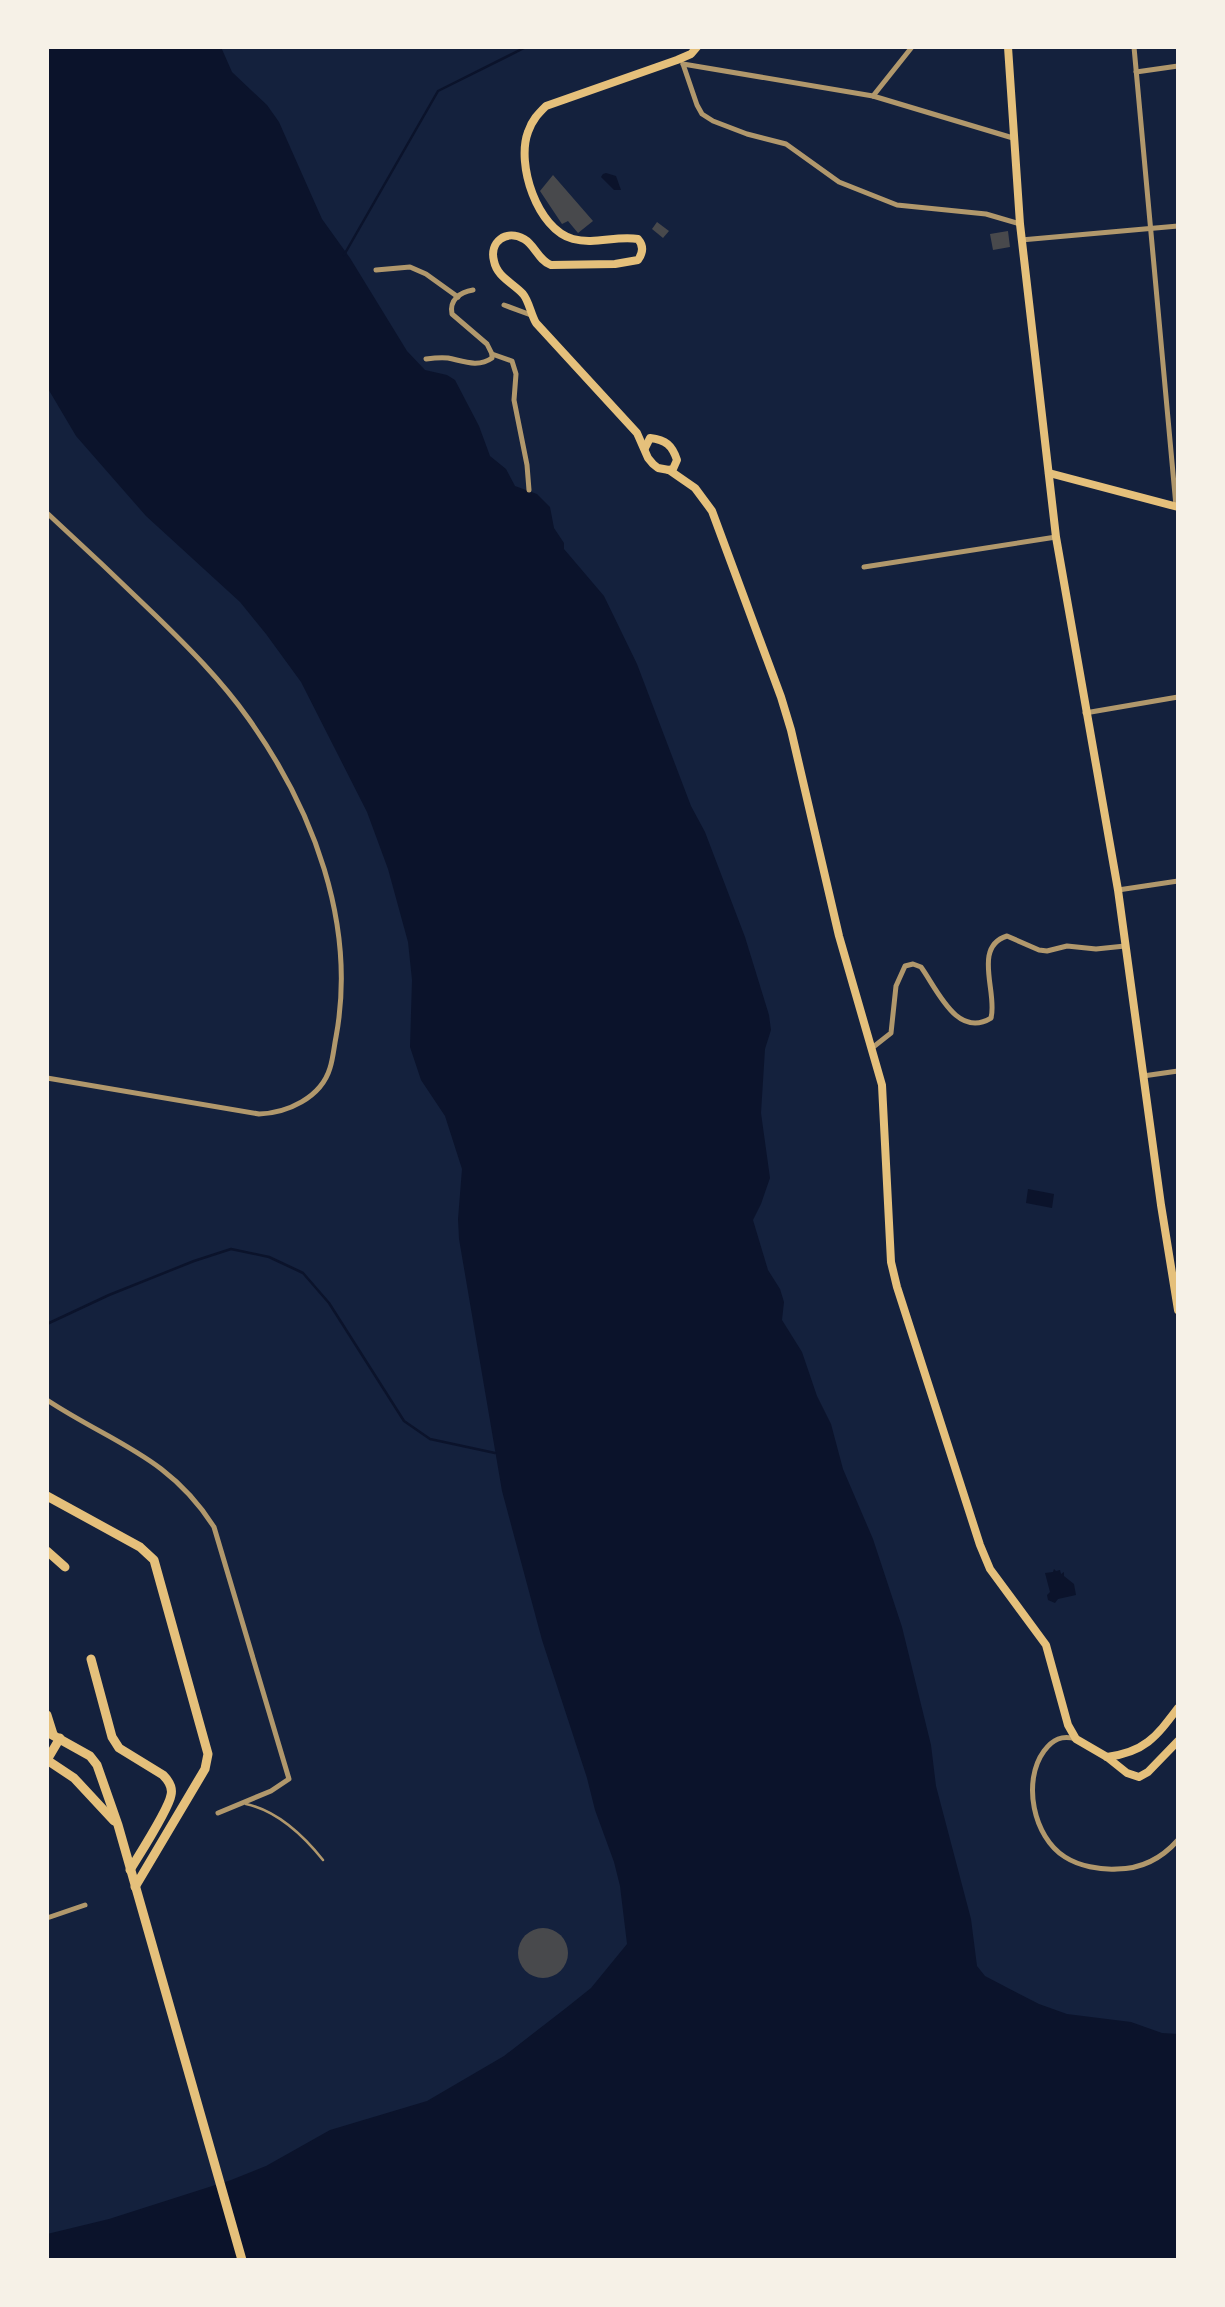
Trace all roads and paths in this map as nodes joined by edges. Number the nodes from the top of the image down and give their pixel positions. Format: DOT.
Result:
graph roads {
  1 [pos="697,47"];
  2 [pos="912,47"];
  3 [pos="1008,47"];
  4 [pos="1134,47"];
  5 [pos="680,62"];
  6 [pos="1178,66"];
  7 [pos="1136,72"];
  8 [pos="873,96"];
  9 [pos="1013,138"];
  10 [pos="1020,225"];
  11 [pos="1178,226"];
  12 [pos="1151,228"];
  13 [pos="1021,240"];
  14 [pos="376,270"];
  15 [pos="473,290"];
  16 [pos="458,297"];
  17 [pos="504,305"];
  18 [pos="531,315"];
  19 [pos="492,354"];
  20 [pos="426,359"];
  21 [pos="637,433"];
  22 [pos="650,438"];
  23 [pos="645,448"];
  24 [pos="1176,460"];
  25 [pos="670,470"];
  26 [pos="1049,473"];
  27 [pos="529,490"];
  28 [pos="1177,507"];
  29 [pos="47,513"];
  30 [pos="1056,537"];
  31 [pos="864,567"];
  32 [pos="1178,696"];
  33 [pos="1085,713"];
  34 [pos="1178,881"];
  35 [pos="1118,890"];
  36 [pos="1125,946"];
  37 [pos="872,1048"];
  38 [pos="1178,1071"];
  39 [pos="1143,1076"];
  40 [pos="47,1078"];
  41 [pos="1178,1310"];
  42 [pos="47,1399"];
  43 [pos="47,1496"];
  44 [pos="47,1551"];
  45 [pos="65,1567"];
  46 [pos="91,1659"];
  47 [pos="1178,1708"];
  48 [pos="47,1715"];
  49 [pos="53,1735"];
  50 [pos="1076,1739"];
  51 [pos="1176,1747"];
  52 [pos="1107,1757"];
  53 [pos="47,1760"];
  54 [pos="242,1803"];
  55 [pos="218,1813"];
  56 [pos="117,1825"];
  57 [pos="1178,1840"];
  58 [pos="323,1860"];
  59 [pos="130,1870"];
  60 [pos="135,1887"];
  61 [pos="85,1905"];
  62 [pos="47,1918"];
  63 [pos="242,2260"];
  1 -- 5 [label="main road"];
  2 -- 8 [label="street"];
  3 -- 9 [label="main road"];
  4 -- 7 [label="street"];
  5 -- 8 [label="street"];
  5 -- 10 [label="street"];
  5 -- 18 [label="main road"];
  6 -- 7 [label="street"];
  7 -- 12 [label="street"];
  8 -- 9 [label="street"];
  9 -- 10 [label="main road"];
  10 -- 13 [label="main road"];
  11 -- 12 [label="street"];
  12 -- 13 [label="street"];
  12 -- 24 [label="street"];
  13 -- 26 [label="main road"];
  14 -- 16 [label="street"];
  15 -- 16 [label="street"];
  16 -- 19 [label="street"];
  17 -- 18 [label="street"];
  18 -- 21 [label="main road"];
  19 -- 20 [label="street"];
  19 -- 27 [label="street"];
  21 -- 22 [label="main road"];
  21 -- 23 [label="main road"];
  22 -- 23 [label="main road"];
  22 -- 25 [label="main road"];
  23 -- 25 [label="main road"];
  24 -- 28 [label="street"];
  25 -- 37 [label="main road"];
  26 -- 28 [label="main road"];
  26 -- 30 [label="main road"];
  29 -- 40 [label="street"];
  30 -- 31 [label="street"];
  30 -- 33 [label="main road"];
  32 -- 33 [label="street"];
  33 -- 35 [label="main road"];
  34 -- 35 [label="street"];
  35 -- 36 [label="main road"];
  36 -- 37 [label="street"];
  36 -- 39 [label="main road"];
  37 -- 50 [label="main road"];
  38 -- 39 [label="street"];
  39 -- 41 [label="main road"];
  42 -- 54 [label="street"];
  43 -- 60 [label="highway"];
  44 -- 45 [label="highway"];
  46 -- 59 [label="highway"];
  47 -- 52 [label="main road"];
  48 -- 49 [label="highway"];
  49 -- 53 [label="highway"];
  49 -- 56 [label="highway"];
  50 -- 52 [label="main road"];
  50 -- 57 [label="street"];
  51 -- 52 [label="main road"];
  53 -- 56 [label="highway"];
  54 -- 55 [label="street"];
  54 -- 58 [label="lane"];
  56 -- 59 [label="highway"];
  59 -- 60 [label="highway"];
  60 -- 63 [label="highway"];
  61 -- 62 [label="street"];
}
